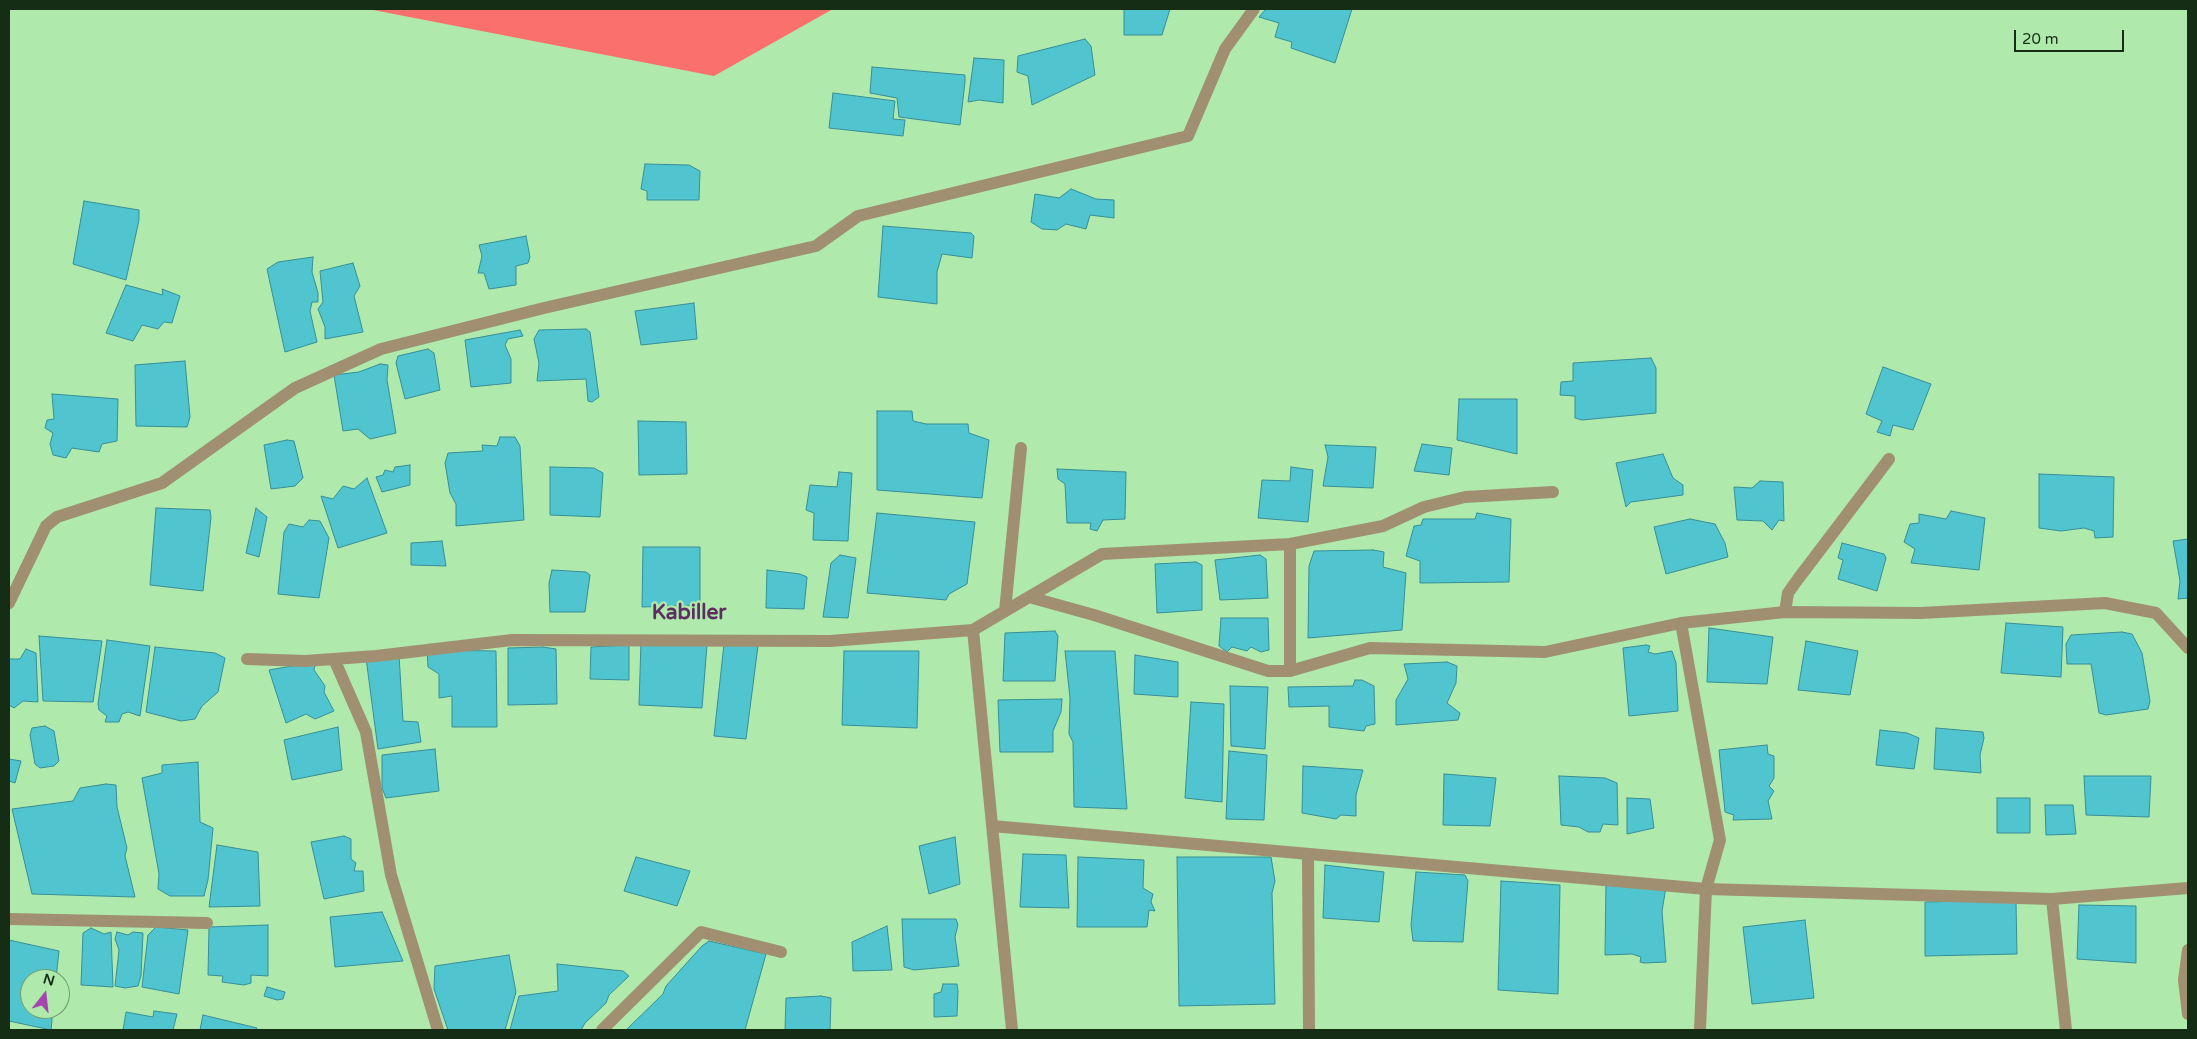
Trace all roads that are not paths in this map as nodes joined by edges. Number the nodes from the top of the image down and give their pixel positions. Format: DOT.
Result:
graph roads {
  1 [pos="1254,9"];
  2 [pos="1021,448"];
  3 [pos="1889,459"];
  4 [pos="1552,492"];
  5 [pos="1290,544"];
  6 [pos="1029,597"];
  7 [pos="9,603"];
  8 [pos="1005,611"];
  9 [pos="1785,612"];
  10 [pos="1681,624"];
  11 [pos="973,630"];
  12 [pos="2188,648"];
  13 [pos="247,659"];
  14 [pos="334,659"];
  15 [pos="1290,671"];
  16 [pos="992,826"];
  17 [pos="1308,854"];
  18 [pos="1706,888"];
  19 [pos="2188,888"];
  20 [pos="2052,899"];
  21 [pos="9,919"];
  22 [pos="207,923"];
  23 [pos="2188,950"];
  24 [pos="781,952"];
  25 [pos="2188,1014"];
  26 [pos="438,1030"];
  27 [pos="602,1030"];
  28 [pos="1012,1030"];
  29 [pos="1309,1030"];
  30 [pos="1700,1030"];
  31 [pos="2066,1030"];
  1 -- 7 [label="street"];
  2 -- 8 [label="street"];
  3 -- 9 [label="street"];
  4 -- 5 [label="street"];
  5 -- 6 [label="street"];
  5 -- 15 [label="street"];
  6 -- 8 [label="street"];
  6 -- 15 [label="street"];
  8 -- 11 [label="street"];
  9 -- 10 [label="street"];
  9 -- 12 [label="street"];
  10 -- 15 [label="street"];
  10 -- 18 [label="street"];
  11 -- 14 [label="street"];
  11 -- 16 [label="street"];
  13 -- 14 [label="street"];
  14 -- 26 [label="street"];
  16 -- 17 [label="street"];
  16 -- 28 [label="street"];
  17 -- 18 [label="street"];
  17 -- 29 [label="street"];
  18 -- 20 [label="street"];
  18 -- 30 [label="street"];
  19 -- 20 [label="street"];
  20 -- 31 [label="street"];
  21 -- 22 [label="street"];
  23 -- 25 [label="street"];
  24 -- 27 [label="street"];
}
